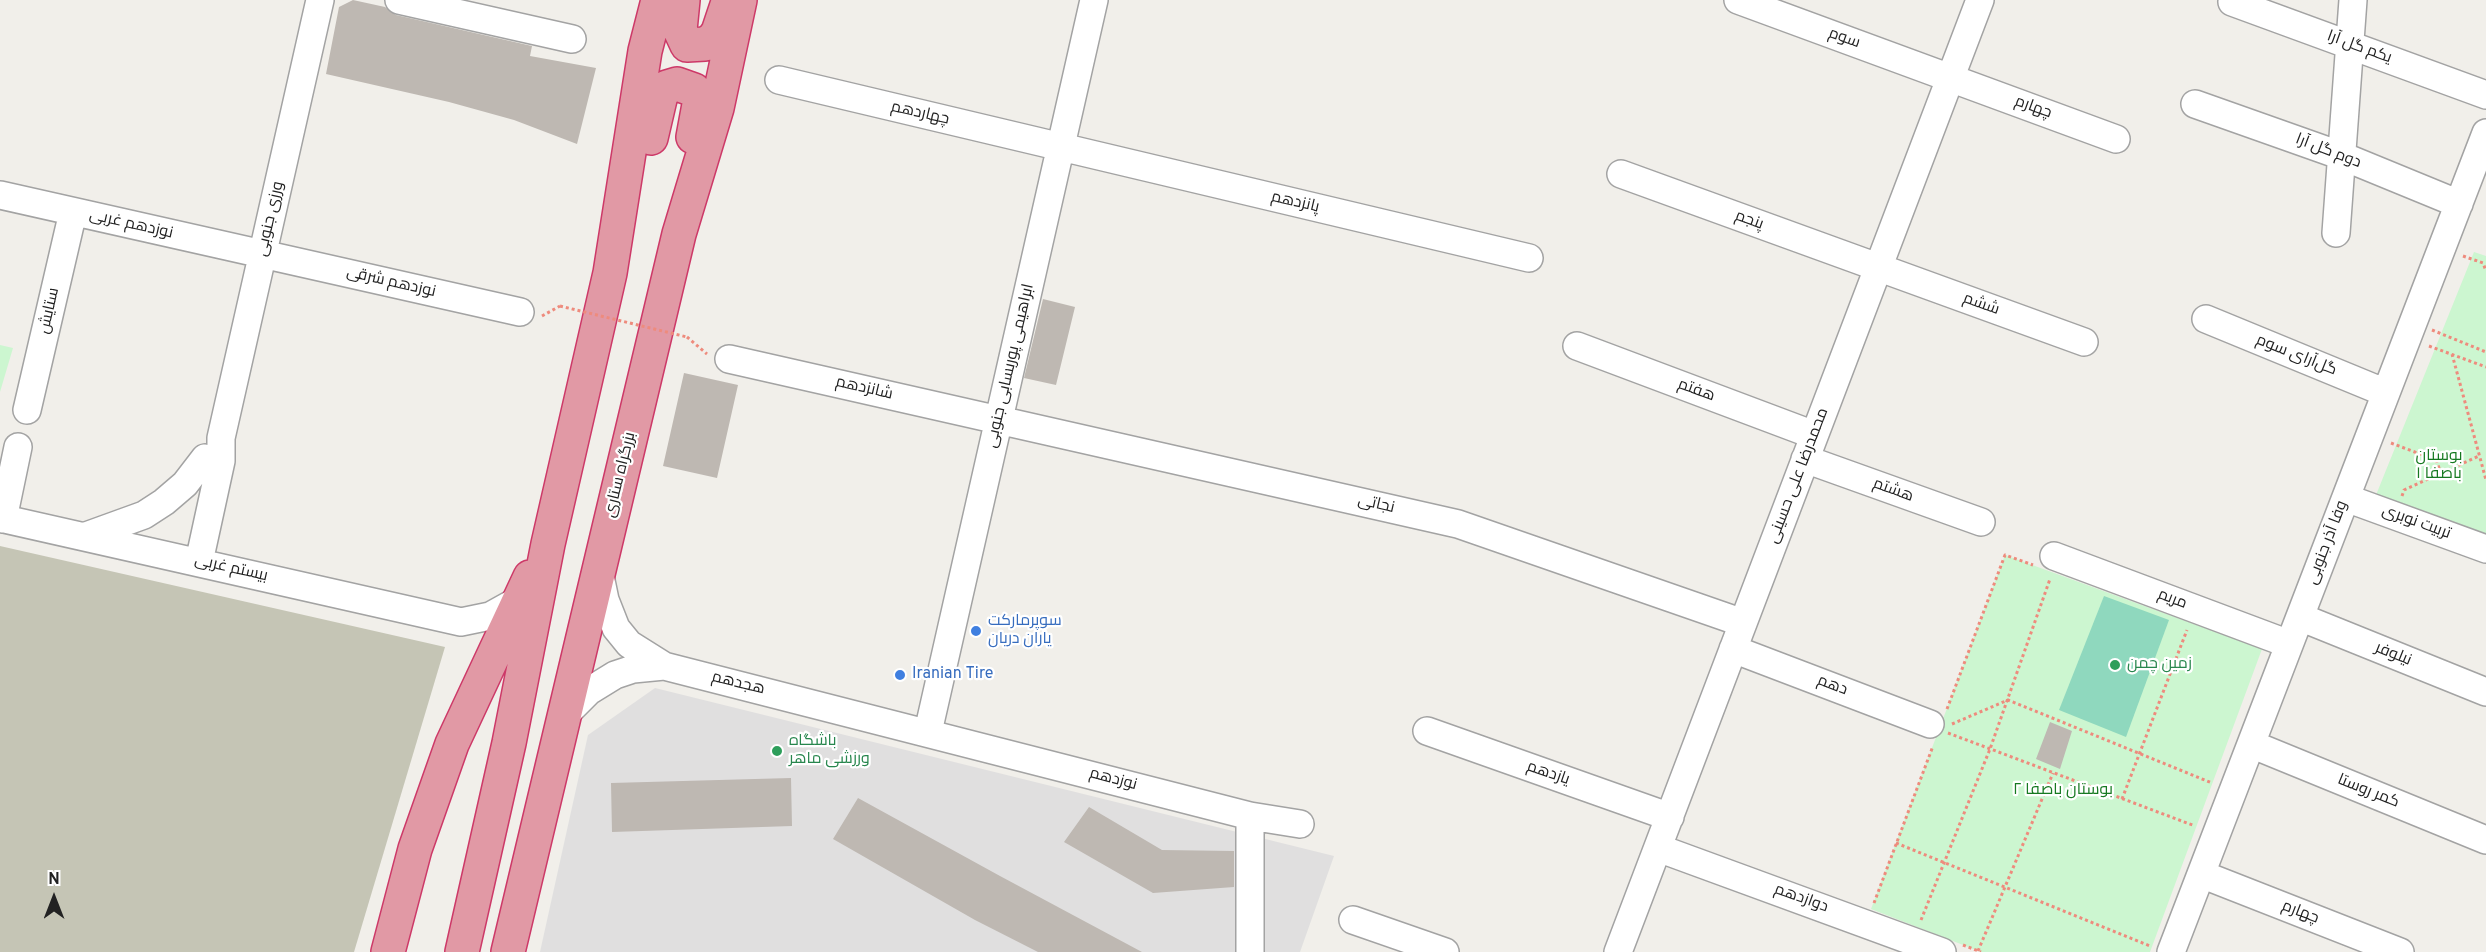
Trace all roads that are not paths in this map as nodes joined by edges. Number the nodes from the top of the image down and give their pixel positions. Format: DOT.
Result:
graph roads {
  1 [pos="320,0"];
  2 [pos="399,0"];
  3 [pos="658,0"];
  4 [pos="683,0"];
  5 [pos="728,0"];
  6 [pos="740,0"];
  7 [pos="1094,0"];
  8 [pos="1738,0"];
  9 [pos="1980,0"];
  10 [pos="2353,0"];
  11 [pos="2232,2"];
  12 [pos="572,39"];
  13 [pos="2350,45"];
  14 [pos="1950,78"];
  15 [pos="779,80"];
  16 [pos="2486,95"];
  17 [pos="2195,104"];
  18 [pos="2486,133"];
  19 [pos="2116,139"];
  20 [pos="1061,147"];
  21 [pos="2342,156"];
  22 [pos="1621,174"];
  23 [pos="0,195"];
  24 [pos="2459,204"];
  25 [pos="73,212"];
  26 [pos="2336,233"];
  27 [pos="679,234"];
  28 [pos="263,254"];
  29 [pos="1529,258"];
  30 [pos="1878,267"];
  31 [pos="610,273"];
  32 [pos="520,312"];
  33 [pos="2206,319"];
  34 [pos="2084,342"];
  35 [pos="1577,346"];
  36 [pos="729,359"];
  37 [pos="2386,393"];
  38 [pos="27,410"];
  39 [pos="999,419"];
  40 [pos="18,447"];
  41 [pos="1810,447"];
  42 [pos="213,448"];
  43 [pos="2346,498"];
  44 [pos="2,518"];
  45 [pos="1982,522"];
  46 [pos="84,536"];
  47 [pos="548,544"];
  48 [pos="2486,549"];
  49 [pos="191,560"];
  50 [pos="2050,565"];
  51 [pos="598,568"];
  52 [pos="517,601"];
  53 [pos="2300,617"];
  54 [pos="461,622"];
  55 [pos="1743,623"];
  56 [pos="2289,644"];
  57 [pos="1733,649"];
  58 [pos="492,655"];
  59 [pos="664,666"];
  60 [pos="2486,692"];
  61 [pos="562,718"];
  62 [pos="1939,728"];
  63 [pos="1427,731"];
  64 [pos="928,732"];
  65 [pos="2251,744"];
  66 [pos="1250,816"];
  67 [pos="1670,817"];
  68 [pos="1300,824"];
  69 [pos="2486,840"];
  70 [pos="1658,848"];
  71 [pos="2201,874"];
  72 [pos="1353,920"];
  73 [pos="1950,948"];
  74 [pos="388,952"];
  75 [pos="462,952"];
  76 [pos="508,952"];
  77 [pos="1250,952"];
  78 [pos="1445,952"];
  79 [pos="1618,952"];
  80 [pos="2171,952"];
  81 [pos="2400,952"];
  1 -- 28 [label="street, ورزی جنوبی"];
  2 -- 12 [label="street"];
  3 -- 31 [label="highway"];
  4 -- 5 [label="highway"];
  6 -- 27 [label="highway, بزرگراه ستاری"];
  7 -- 20 [label="street, ابراهیمی پوربسابی جنوبی"];
  8 -- 14 [label="street, سوم"];
  9 -- 14 [label="street, محمدرضا علی حسینی"];
  10 -- 13 [label="street"];
  11 -- 13 [label="street, یکم گل‌ آرا"];
  13 -- 16 [label="street, یکم گل‌ آرا"];
  13 -- 21 [label="street"];
  14 -- 19 [label="street, چهارم"];
  14 -- 30 [label="street, محمدرضا علی حسینی"];
  15 -- 20 [label="street, چهاردهم"];
  17 -- 21 [label="street, دوم گل‌ آرا"];
  18 -- 24 [label="street, وفا آذر جنوبی"];
  20 -- 29 [label="street, پانزدهم"];
  20 -- 39 [label="street, ابراهیمی پوربسابی جنوبی"];
  21 -- 24 [label="street, دوم گل‌ آرا"];
  21 -- 26 [label="street"];
  22 -- 30 [label="street, پنجم"];
  23 -- 25 [label="street, نوزدهم غربی"];
  24 -- 37 [label="street, وفا آذر جنوبی"];
  25 -- 28 [label="street, نوزدهم غربی"];
  25 -- 38 [label="street, ستایش"];
  27 -- 31 [label="highway"];
  27 -- 51 [label="highway, بزرگراه ستاری"];
  28 -- 32 [label="street, نوزدهم شرقی"];
  28 -- 42 [label="street, ورزی جنوبی"];
  30 -- 34 [label="street, ششم"];
  30 -- 41 [label="street, محمدرضا علی حسینی"];
  31 -- 47 [label="highway"];
  33 -- 37 [label="street, گل‌آرای سوم"];
  35 -- 41 [label="street, هفتم"];
  36 -- 39 [label="street, شانزدهم"];
  37 -- 43 [label="street, وفا آذر جنوبی"];
  39 -- 55 [label="street, نجاتی"];
  39 -- 64 [label="street, ابراهیمی پوربسابی جنوبی"];
  40 -- 44 [label="street"];
  41 -- 45 [label="street, هشتم"];
  41 -- 55 [label="street, محمدرضا علی حسینی"];
  42 -- 46 [label="street"];
  42 -- 49 [label="street, ورزی جنوبی"];
  43 -- 48 [label="street, تربیت نوبری"];
  43 -- 53 [label="street, وفا آذر جنوبی"];
  44 -- 46 [label="street, بیستم غربی"];
  46 -- 49 [label="street, بیستم غربی"];
  47 -- 52 [label="highway"];
  47 -- 75 [label="highway"];
  49 -- 54 [label="street, بیستم غربی"];
  50 -- 56 [label="street, مریم"];
  51 -- 59 [label="street"];
  51 -- 61 [label="highway, بزرگراه ستاری"];
  52 -- 54 [label="street"];
  52 -- 58 [label="highway"];
  53 -- 56 [label="street, وفا آذر جنوبی"];
  53 -- 60 [label="street, نیلوفر"];
  54 -- 58 [label="street"];
  55 -- 57 [label="street, محمدرضا علی حسینی"];
  56 -- 65 [label="street, وفا آذر جنوبی"];
  57 -- 62 [label="street, دهم"];
  57 -- 67 [label="street, محمدرضا علی حسینی"];
  58 -- 74 [label="highway"];
  59 -- 61 [label="street, هجدهم"];
  59 -- 64 [label="street, هجدهم"];
  61 -- 76 [label="highway, بزرگراه ستاری"];
  63 -- 67 [label="street, یازدهم"];
  64 -- 66 [label="street, نوزدهم"];
  65 -- 69 [label="street, کمر روستا"];
  65 -- 71 [label="street, وفا آذر جنوبی"];
  66 -- 68 [label="street, نوزدهم"];
  66 -- 77 [label="street"];
  67 -- 70 [label="street, محمدرضا علی حسینی"];
  70 -- 73 [label="street, دوازدهم"];
  70 -- 79 [label="street, محمدرضا علی حسینی"];
  71 -- 80 [label="street, وفا آذر جنوبی"];
  71 -- 81 [label="street, چهارم"];
  72 -- 78 [label="street"];
}
